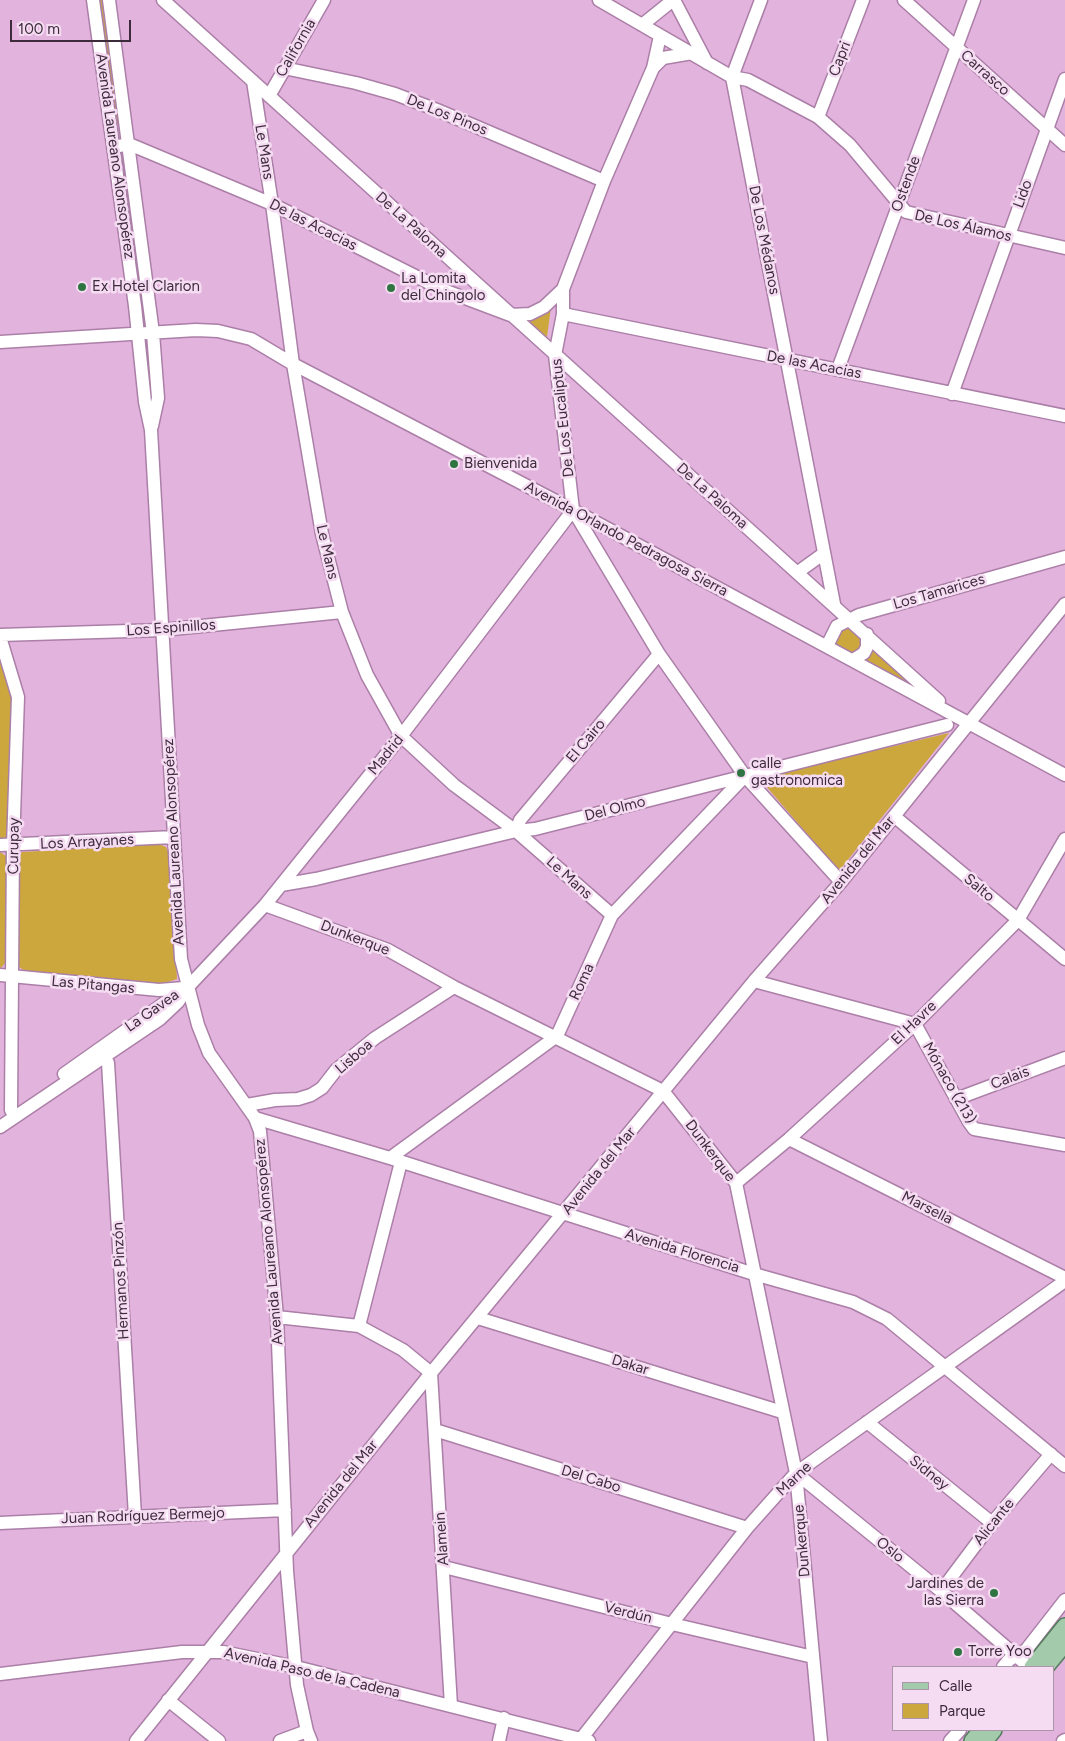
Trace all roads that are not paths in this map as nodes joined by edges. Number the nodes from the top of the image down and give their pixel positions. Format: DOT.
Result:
graph roads {
  1 [pos="93,0"];
  2 [pos="109,0"];
  3 [pos="164,0"];
  4 [pos="324,0"];
  5 [pos="598,0"];
  6 [pos="673,0"];
  7 [pos="762,0"];
  8 [pos="863,0"];
  9 [pos="904,0"];
  10 [pos="974,0"];
  11 [pos="642,25"];
  12 [pos="660,36"];
  13 [pos="956,46"];
  14 [pos="692,53"];
  15 [pos="708,62"];
  16 [pos="284,68"];
  17 [pos="653,68"];
  18 [pos="732,77"];
  19 [pos="1065,79"];
  20 [pos="253,81"];
  21 [pos="269,96"];
  22 [pos="818,117"];
  23 [pos="1047,130"];
  24 [pos="129,144"];
  25 [pos="1065,145"];
  26 [pos="114,147"];
  27 [pos="604,182"];
  28 [pos="272,204"];
  29 [pos="898,204"];
  30 [pos="1008,236"];
  31 [pos="1065,248"];
  32 [pos="148,285"];
  33 [pos="132,287"];
  34 [pos="563,289"];
  35 [pos="510,314"];
  36 [pos="563,314"];
  37 [pos="154,333"];
  38 [pos="138,334"];
  39 [pos="0,342"];
  40 [pos="555,355"];
  41 [pos="787,360"];
  42 [pos="293,364"];
  43 [pos="838,369"];
  44 [pos="157,382"];
  45 [pos="143,383"];
  46 [pos="952,394"];
  47 [pos="1064,412"];
  48 [pos="151,430"];
  49 [pos="573,510"];
  50 [pos="823,554"];
  51 [pos="1065,558"];
  52 [pos="798,572"];
  53 [pos="1065,604"];
  54 [pos="836,606"];
  55 [pos="342,612"];
  56 [pos="849,619"];
  57 [pos="837,626"];
  58 [pos="162,630"];
  59 [pos="867,634"];
  60 [pos="0,636"];
  61 [pos="827,646"];
  62 [pos="658,654"];
  63 [pos="853,660"];
  64 [pos="950,719"];
  65 [pos="969,723"];
  66 [pos="402,736"];
  67 [pos="1065,775"];
  68 [pos="745,776"];
  69 [pos="894,816"];
  70 [pos="516,831"];
  71 [pos="174,837"];
  72 [pos="1065,839"];
  73 [pos="0,846"];
  74 [pos="14,846"];
  75 [pos="841,882"];
  76 [pos="281,884"];
  77 [pos="265,904"];
  78 [pos="612,916"];
  79 [pos="1018,920"];
  80 [pos="1065,959"];
  81 [pos="6,976"];
  82 [pos="754,981"];
  83 [pos="454,987"];
  84 [pos="187,988"];
  85 [pos="915,1024"];
  86 [pos="557,1036"];
  87 [pos="103,1052"];
  88 [pos="1065,1058"];
  89 [pos="663,1091"];
  90 [pos="956,1099"];
  91 [pos="247,1105"];
  92 [pos="13,1113"];
  93 [pos="0,1118"];
  94 [pos="255,1118"];
  95 [pos="0,1127"];
  96 [pos="789,1139"];
  97 [pos="1065,1146"];
  98 [pos="396,1160"];
  99 [pos="736,1183"];
  100 [pos="564,1214"];
  101 [pos="754,1274"];
  102 [pos="1065,1279"];
  103 [pos="277,1318"];
  104 [pos="478,1318"];
  105 [pos="359,1326"];
  106 [pos="946,1367"];
  107 [pos="431,1373"];
  108 [pos="782,1412"];
  109 [pos="867,1422"];
  110 [pos="435,1430"];
  111 [pos="1051,1454"];
  112 [pos="1065,1466"];
  113 [pos="796,1473"];
  114 [pos="285,1510"];
  115 [pos="135,1516"];
  116 [pos="0,1523"];
  117 [pos="992,1523"];
  118 [pos="747,1528"];
  119 [pos="286,1552"];
  120 [pos="444,1567"];
  121 [pos="941,1591"];
  122 [pos="1065,1600"];
  123 [pos="672,1624"];
  124 [pos="1065,1626"];
  125 [pos="1065,1644"];
  126 [pos="206,1651"];
  127 [pos="1017,1656"];
  128 [pos="813,1657"];
  129 [pos="296,1666"];
  130 [pos="1004,1666"];
  131 [pos="1029,1666"];
  132 [pos="1031,1666"];
  133 [pos="1047,1666"];
  134 [pos="0,1674"];
  135 [pos="168,1700"];
  136 [pos="451,1706"];
  137 [pos="504,1718"];
  138 [pos="959,1731"];
  139 [pos="980,1731"];
  140 [pos="993,1731"];
  141 [pos="309,1736"];
  142 [pos="585,1740"];
  143 [pos="136,1741"];
  144 [pos="220,1741"];
  145 [pos="280,1741"];
  146 [pos="499,1741"];
  147 [pos="821,1741"];
  148 [pos="950,1741"];
  149 [pos="972,1741"];
  150 [pos="985,1741"];
  1 -- 26 [label="street, Avenida Laureano Alonsopérez"];
  2 -- 24 [label="street, Avenida Laureano Alonsopérez"];
  3 -- 20 [label="street, De La Paloma"];
  4 -- 16 [label="street, California"];
  5 -- 11 [label="street"];
  6 -- 11 [label="street"];
  6 -- 15 [label="street"];
  7 -- 18 [label="street"];
  8 -- 22 [label="street, Capri"];
  9 -- 13 [label="street, Carrasco"];
  10 -- 13 [label="street, Ostende"];
  11 -- 12 [label="street"];
  12 -- 14 [label="street"];
  12 -- 17 [label="street, De Los Eucaliptus"];
  13 -- 23 [label="street, Carrasco"];
  13 -- 29 [label="street, Ostende"];
  14 -- 15 [label="street"];
  14 -- 17 [label="street"];
  15 -- 18 [label="street"];
  16 -- 21 [label="street, California"];
  16 -- 27 [label="street, De Los Pinos"];
  17 -- 27 [label="street, De Los Eucaliptus"];
  18 -- 22 [label="street, De Los Álamos"];
  18 -- 41 [label="street, De Los Médanos"];
  19 -- 23 [label="street, Lido"];
  20 -- 21 [label="street, De La Paloma"];
  20 -- 28 [label="street, Le Mans"];
  21 -- 35 [label="street, De La Paloma"];
  22 -- 29 [label="street, De Los Álamos"];
  23 -- 25 [label="street, Carrasco"];
  23 -- 30 [label="street, Lido"];
  24 -- 26 [label="street"];
  24 -- 28 [label="street, De las Acacias"];
  24 -- 32 [label="street, Avenida Laureano Alonsopérez"];
  26 -- 33 [label="street, Avenida Laureano Alonsopérez"];
  27 -- 34 [label="street, De Los Eucaliptus"];
  28 -- 35 [label="street, De las Acacias"];
  28 -- 42 [label="street, Le Mans"];
  29 -- 30 [label="street, De Los Álamos"];
  29 -- 43 [label="street, Ostende"];
  30 -- 31 [label="street, De Los Álamos"];
  30 -- 46 [label="street, Lido"];
  32 -- 33 [label="street"];
  32 -- 37 [label="street, Avenida Laureano Alonsopérez"];
  33 -- 38 [label="street, Avenida Laureano Alonsopérez"];
  34 -- 35 [label="street"];
  34 -- 36 [label="street, De Los Eucaliptus"];
  35 -- 40 [label="street, De La Paloma"];
  36 -- 40 [label="street, De Los Eucaliptus"];
  36 -- 41 [label="street, De las Acacias"];
  37 -- 38 [label="street, Avenida Orlando Pedragosa Sierra"];
  37 -- 42 [label="street, Avenida Orlando Pedragosa Sierra"];
  37 -- 44 [label="street, Avenida Laureano Alonsopérez"];
  38 -- 39 [label="street, Avenida Orlando Pedragosa Sierra"];
  38 -- 45 [label="street, Avenida Laureano Alonsopérez"];
  40 -- 49 [label="street, De Los Eucaliptus"];
  40 -- 52 [label="street, De La Paloma"];
  41 -- 43 [label="street, De las Acacias"];
  41 -- 50 [label="street, De Los Médanos"];
  42 -- 49 [label="street, Avenida Orlando Pedragosa Sierra"];
  42 -- 55 [label="street, Le Mans"];
  43 -- 46 [label="street, De las Acacias"];
  44 -- 45 [label="street"];
  44 -- 48 [label="street, Avenida Laureano Alonsopérez"];
  45 -- 48 [label="street, Avenida Laureano Alonsopérez"];
  46 -- 47 [label="street, De las Acacias"];
  48 -- 58 [label="street, Avenida Laureano Alonsopérez"];
  49 -- 61 [label="street, Avenida Orlando Pedragosa Sierra"];
  49 -- 62 [label="street, De Los Eucaliptus"];
  49 -- 66 [label="street, Madrid"];
  50 -- 52 [label="street"];
  50 -- 54 [label="street, De Los Médanos"];
  51 -- 56 [label="street, Los Tamarices"];
  52 -- 54 [label="street, De La Paloma"];
  53 -- 65 [label="street, Avenida del Mar"];
  54 -- 56 [label="street, De La Paloma"];
  54 -- 57 [label="street"];
  55 -- 58 [label="street, Los Espinillos"];
  55 -- 66 [label="street, Le Mans"];
  56 -- 57 [label="street, Los Tamarices"];
  56 -- 59 [label="street, De La Paloma"];
  57 -- 61 [label="street"];
  58 -- 60 [label="street, Los Espinillos"];
  58 -- 71 [label="street, Avenida Laureano Alonsopérez"];
  59 -- 63 [label="street"];
  59 -- 64 [label="street, De La Paloma"];
  60 -- 74 [label="street, Curupay"];
  61 -- 63 [label="street, Avenida Orlando Pedragosa Sierra"];
  62 -- 68 [label="street, De Los Eucaliptus"];
  62 -- 70 [label="street, El Cairo"];
  63 -- 64 [label="street, Avenida Orlando Pedragosa Sierra"];
  64 -- 65 [label="street, Avenida Orlando Pedragosa Sierra"];
  64 -- 68 [label="street, Del Olmo"];
  65 -- 67 [label="street, Avenida Orlando Pedragosa Sierra"];
  65 -- 69 [label="street, Avenida del Mar"];
  66 -- 70 [label="street, Le Mans"];
  66 -- 76 [label="street, Madrid"];
  68 -- 70 [label="street, Del Olmo"];
  68 -- 75 [label="street, De Los Eucaliptus"];
  68 -- 78 [label="street, Roma"];
  69 -- 75 [label="street, Avenida del Mar"];
  69 -- 79 [label="street, Salto"];
  70 -- 76 [label="street, Del Olmo"];
  70 -- 78 [label="street, Le Mans"];
  71 -- 74 [label="street, Los Arrayanes"];
  71 -- 84 [label="street, Avenida Laureano Alonsopérez"];
  72 -- 79 [label="street, El Havre"];
  73 -- 74 [label="street, Los Arrayanes"];
  74 -- 81 [label="street, Curupay"];
  75 -- 82 [label="street, Avenida del Mar"];
  76 -- 77 [label="street, Madrid"];
  77 -- 83 [label="street, Dunkerque"];
  77 -- 84 [label="street, Madrid"];
  78 -- 86 [label="street, Roma"];
  79 -- 80 [label="street, Salto"];
  79 -- 85 [label="street, El Havre"];
  81 -- 84 [label="street, Las Pitangas"];
  81 -- 92 [label="street, Curupay"];
  82 -- 85 [label="street"];
  82 -- 89 [label="street, Avenida del Mar"];
  83 -- 86 [label="street, Dunkerque"];
  83 -- 91 [label="street, Lisboa"];
  84 -- 87 [label="street, La Gavea"];
  84 -- 91 [label="street, Avenida Laureano Alonsopérez"];
  85 -- 90 [label="street, Mónaco (213)"];
  85 -- 96 [label="street, El Havre"];
  86 -- 89 [label="street, Dunkerque"];
  86 -- 98 [label="street, Roma"];
  87 -- 92 [label="street, La Gavea"];
  87 -- 115 [label="street, Hermanos Pinzón"];
  88 -- 90 [label="street, Calais"];
  89 -- 99 [label="street, Dunkerque"];
  89 -- 100 [label="street, Avenida del Mar"];
  90 -- 97 [label="street, Mónaco (213)"];
  91 -- 94 [label="street, Avenida Laureano Alonsopérez"];
  92 -- 93 [label="street, La Gavea"];
  92 -- 95 [label="street, La Gavea"];
  94 -- 98 [label="street, Avenida Florencia"];
  94 -- 103 [label="street, Avenida Laureano Alonsopérez"];
  96 -- 99 [label="street, El Havre"];
  96 -- 102 [label="street, Marsella"];
  98 -- 100 [label="street, Avenida Florencia"];
  98 -- 105 [label="street"];
  99 -- 101 [label="street, Dunkerque"];
  100 -- 101 [label="street, Avenida Florencia"];
  100 -- 104 [label="street, Avenida del Mar"];
  101 -- 106 [label="street, Avenida Florencia"];
  101 -- 108 [label="street, Dunkerque"];
  102 -- 106 [label="street, Marne"];
  103 -- 105 [label="street"];
  103 -- 114 [label="street, Avenida Laureano Alonsopérez"];
  104 -- 107 [label="street, Avenida del Mar"];
  104 -- 108 [label="street, Dakar"];
  105 -- 107 [label="street"];
  106 -- 109 [label="street, Marne"];
  106 -- 111 [label="street, Avenida Florencia"];
  107 -- 110 [label="street, Alamein"];
  107 -- 119 [label="street, Avenida del Mar"];
  108 -- 113 [label="street, Dunkerque"];
  109 -- 113 [label="street, Marne"];
  109 -- 117 [label="street, Sidney"];
  110 -- 118 [label="street, Del Cabo"];
  110 -- 120 [label="street, Alamein"];
  111 -- 112 [label="street, Avenida Florencia"];
  111 -- 117 [label="street, Alicante"];
  113 -- 118 [label="street, Marne"];
  113 -- 121 [label="street, Oslo"];
  113 -- 128 [label="street, Dunkerque"];
  114 -- 115 [label="street, Juan Rodríguez Bermejo"];
  114 -- 119 [label="street, Avenida Laureano Alonsopérez"];
  115 -- 116 [label="street, Juan Rodríguez Bermejo"];
  117 -- 121 [label="street, Alicante"];
  118 -- 123 [label="street, Marne"];
  119 -- 126 [label="street, Avenida del Mar"];
  119 -- 129 [label="street, Avenida Laureano Alonsopérez"];
  120 -- 123 [label="street, Verdún"];
  120 -- 136 [label="street, Alamein"];
  121 -- 127 [label="street, Oslo"];
  122 -- 127 [label="street"];
  123 -- 128 [label="street, Verdún"];
  123 -- 142 [label="street, Marne"];
  124 -- 132 [label="main road"];
  125 -- 133 [label="main road"];
  126 -- 129 [label="street, Avenida Paso de la Cadena"];
  126 -- 134 [label="street, Avenida Paso de la Cadena"];
  126 -- 135 [label="street, Avenida del Mar"];
  127 -- 130 [label="street"];
  127 -- 131 [label="street, Oslo"];
  128 -- 147 [label="street, Dunkerque"];
  129 -- 136 [label="street, Avenida Paso de la Cadena"];
  129 -- 141 [label="street, Avenida Laureano Alonsopérez"];
  135 -- 143 [label="street, Avenida del Mar"];
  135 -- 144 [label="street"];
  136 -- 137 [label="street, Avenida Paso de la Cadena"];
  137 -- 142 [label="street, Avenida Paso de la Cadena"];
  137 -- 146 [label="street"];
  138 -- 148 [label="street"];
  139 -- 149 [label="main road"];
  140 -- 150 [label="main road"];
  141 -- 145 [label="street"];
}
